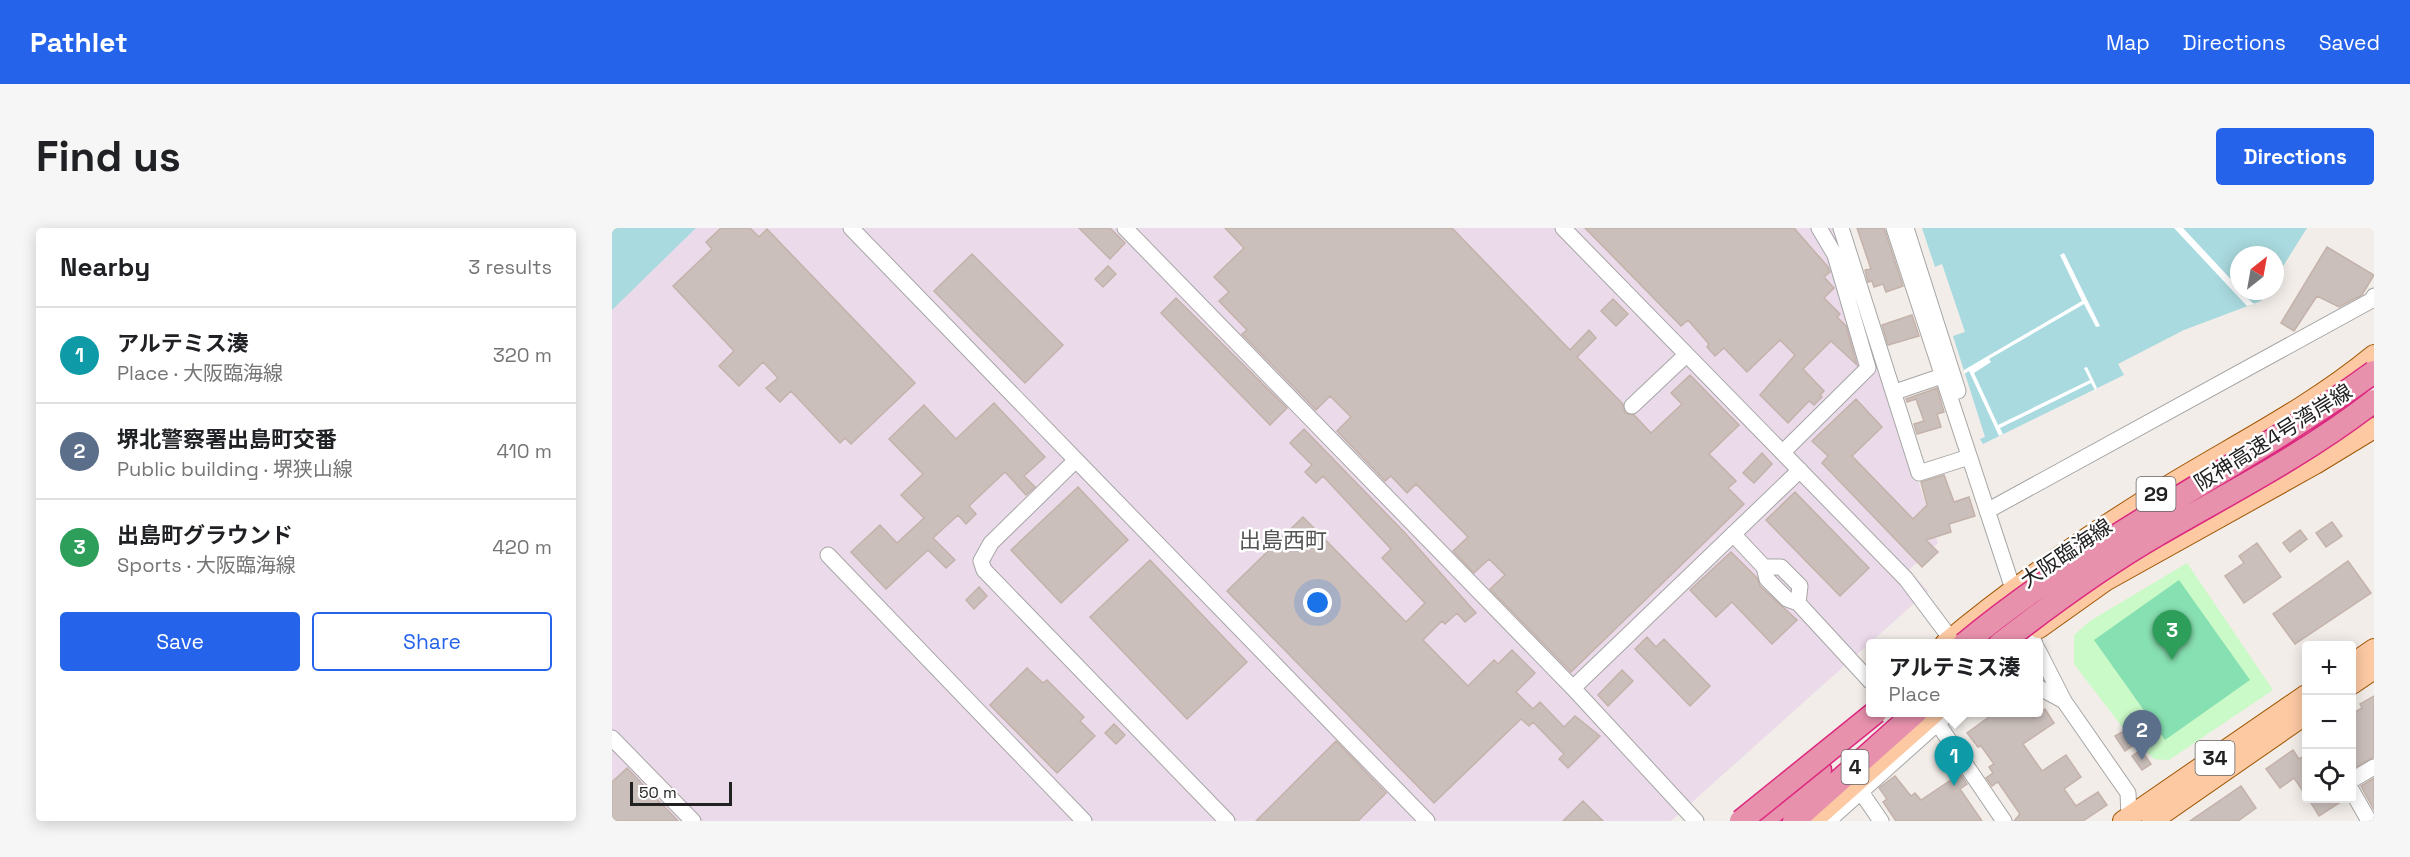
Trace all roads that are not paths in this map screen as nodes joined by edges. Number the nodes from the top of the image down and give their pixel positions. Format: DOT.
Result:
graph roads {
  1 [pos="850,228"];
  2 [pos="1125,228"];
  3 [pos="1563,228"];
  4 [pos="1819,228"];
  5 [pos="1841,228"];
  6 [pos="1894,228"];
  7 [pos="1906,228"];
  8 [pos="2374,296"];
  9 [pos="2374,354"];
  10 [pos="1686,355"];
  11 [pos="2374,372"];
  12 [pos="1942,376"];
  13 [pos="1895,392"];
  14 [pos="2374,402"];
  15 [pos="1632,406"];
  16 [pos="2374,429"];
  17 [pos="1783,452"];
  18 [pos="1973,453"];
  19 [pos="1076,460"];
  20 [pos="1800,470"];
  21 [pos="1987,511"];
  22 [pos="1733,534"];
  23 [pos="828,555"];
  24 [pos="2013,589"];
  25 [pos="1952,639"];
  26 [pos="1957,639"];
  27 [pos="1958,639"];
  28 [pos="2007,639"];
  29 [pos="2029,639"];
  30 [pos="2035,639"];
  31 [pos="2374,649"];
  32 [pos="2356,661"];
  33 [pos="2043,665"];
  34 [pos="2374,669"];
  35 [pos="1866,677"];
  36 [pos="2356,681"];
  37 [pos="1573,688"];
  38 [pos="2043,690"];
  39 [pos="2302,698"];
  40 [pos="2064,701"];
  41 [pos="1866,712"];
  42 [pos="1870,717"];
  43 [pos="1878,717"];
  44 [pos="1910,717"];
  45 [pos="1936,718"];
  46 [pos="2302,718"];
  47 [pos="612,738"];
  48 [pos="2374,767"];
  49 [pos="2356,778"];
  50 [pos="1860,792"];
  51 [pos="2356,798"];
  52 [pos="2128,820"];
  53 [pos="693,821"];
  54 [pos="1084,821"];
  55 [pos="1227,821"];
  56 [pos="1427,821"];
  57 [pos="1696,821"];
  58 [pos="1741,821"];
  59 [pos="1749,821"];
  60 [pos="1763,821"];
  61 [pos="1794,821"];
  62 [pos="1812,821"];
  63 [pos="1828,821"];
  64 [pos="1881,821"];
  65 [pos="2004,821"];
  66 [pos="2152,821"];
  67 [pos="2368,821"];
  1 -- 19 [label="street"];
  2 -- 37 [label="street"];
  3 -- 10 [label="street"];
  4 -- 17 [label="street"];
  5 -- 13 [label="street"];
  6 -- 12 [label="street"];
  7 -- 18 [label="street"];
  8 -- 21 [label="street"];
  9 -- 24 [label="main road, 大阪臨海線 / 29"];
  10 -- 15 [label="street"];
  10 -- 17 [label="street"];
  11 -- 27 [label="highway, 阪神高速4号湾岸線, bridge"];
  12 -- 13 [label="street"];
  12 -- 18 [label="street"];
  13 -- 18 [label="street"];
  14 -- 28 [label="highway, 阪神高速4号湾岸線, bridge"];
  16 -- 30 [label="main road, 29"];
  17 -- 20 [label="street"];
  18 -- 21 [label="street"];
  19 -- 55 [label="street"];
  19 -- 56 [label="street"];
  20 -- 22 [label="street"];
  20 -- 25 [label="street"];
  21 -- 24 [label="street"];
  22 -- 35 [label="street"];
  22 -- 37 [label="street"];
  23 -- 54 [label="street"];
  24 -- 26 [label="main road, 大阪臨海線 / 29"];
  24 -- 29 [label="street"];
  31 -- 32 [label="main road"];
  33 -- 40 [label="street"];
  34 -- 36 [label="main road"];
  37 -- 57 [label="street"];
  38 -- 40 [label="street"];
  39 -- 52 [label="main road, 34"];
  40 -- 52 [label="street"];
  41 -- 59 [label="main road"];
  42 -- 58 [label="highway, bridge"];
  43 -- 60 [label="highway, 4"];
  44 -- 61 [label="highway, 4"];
  45 -- 50 [label="street"];
  45 -- 62 [label="main road"];
  45 -- 65 [label="street"];
  46 -- 66 [label="main road, 34"];
  47 -- 53 [label="street"];
  48 -- 49 [label="street"];
  50 -- 63 [label="street"];
  50 -- 64 [label="street"];
  51 -- 67 [label="street"];
}
